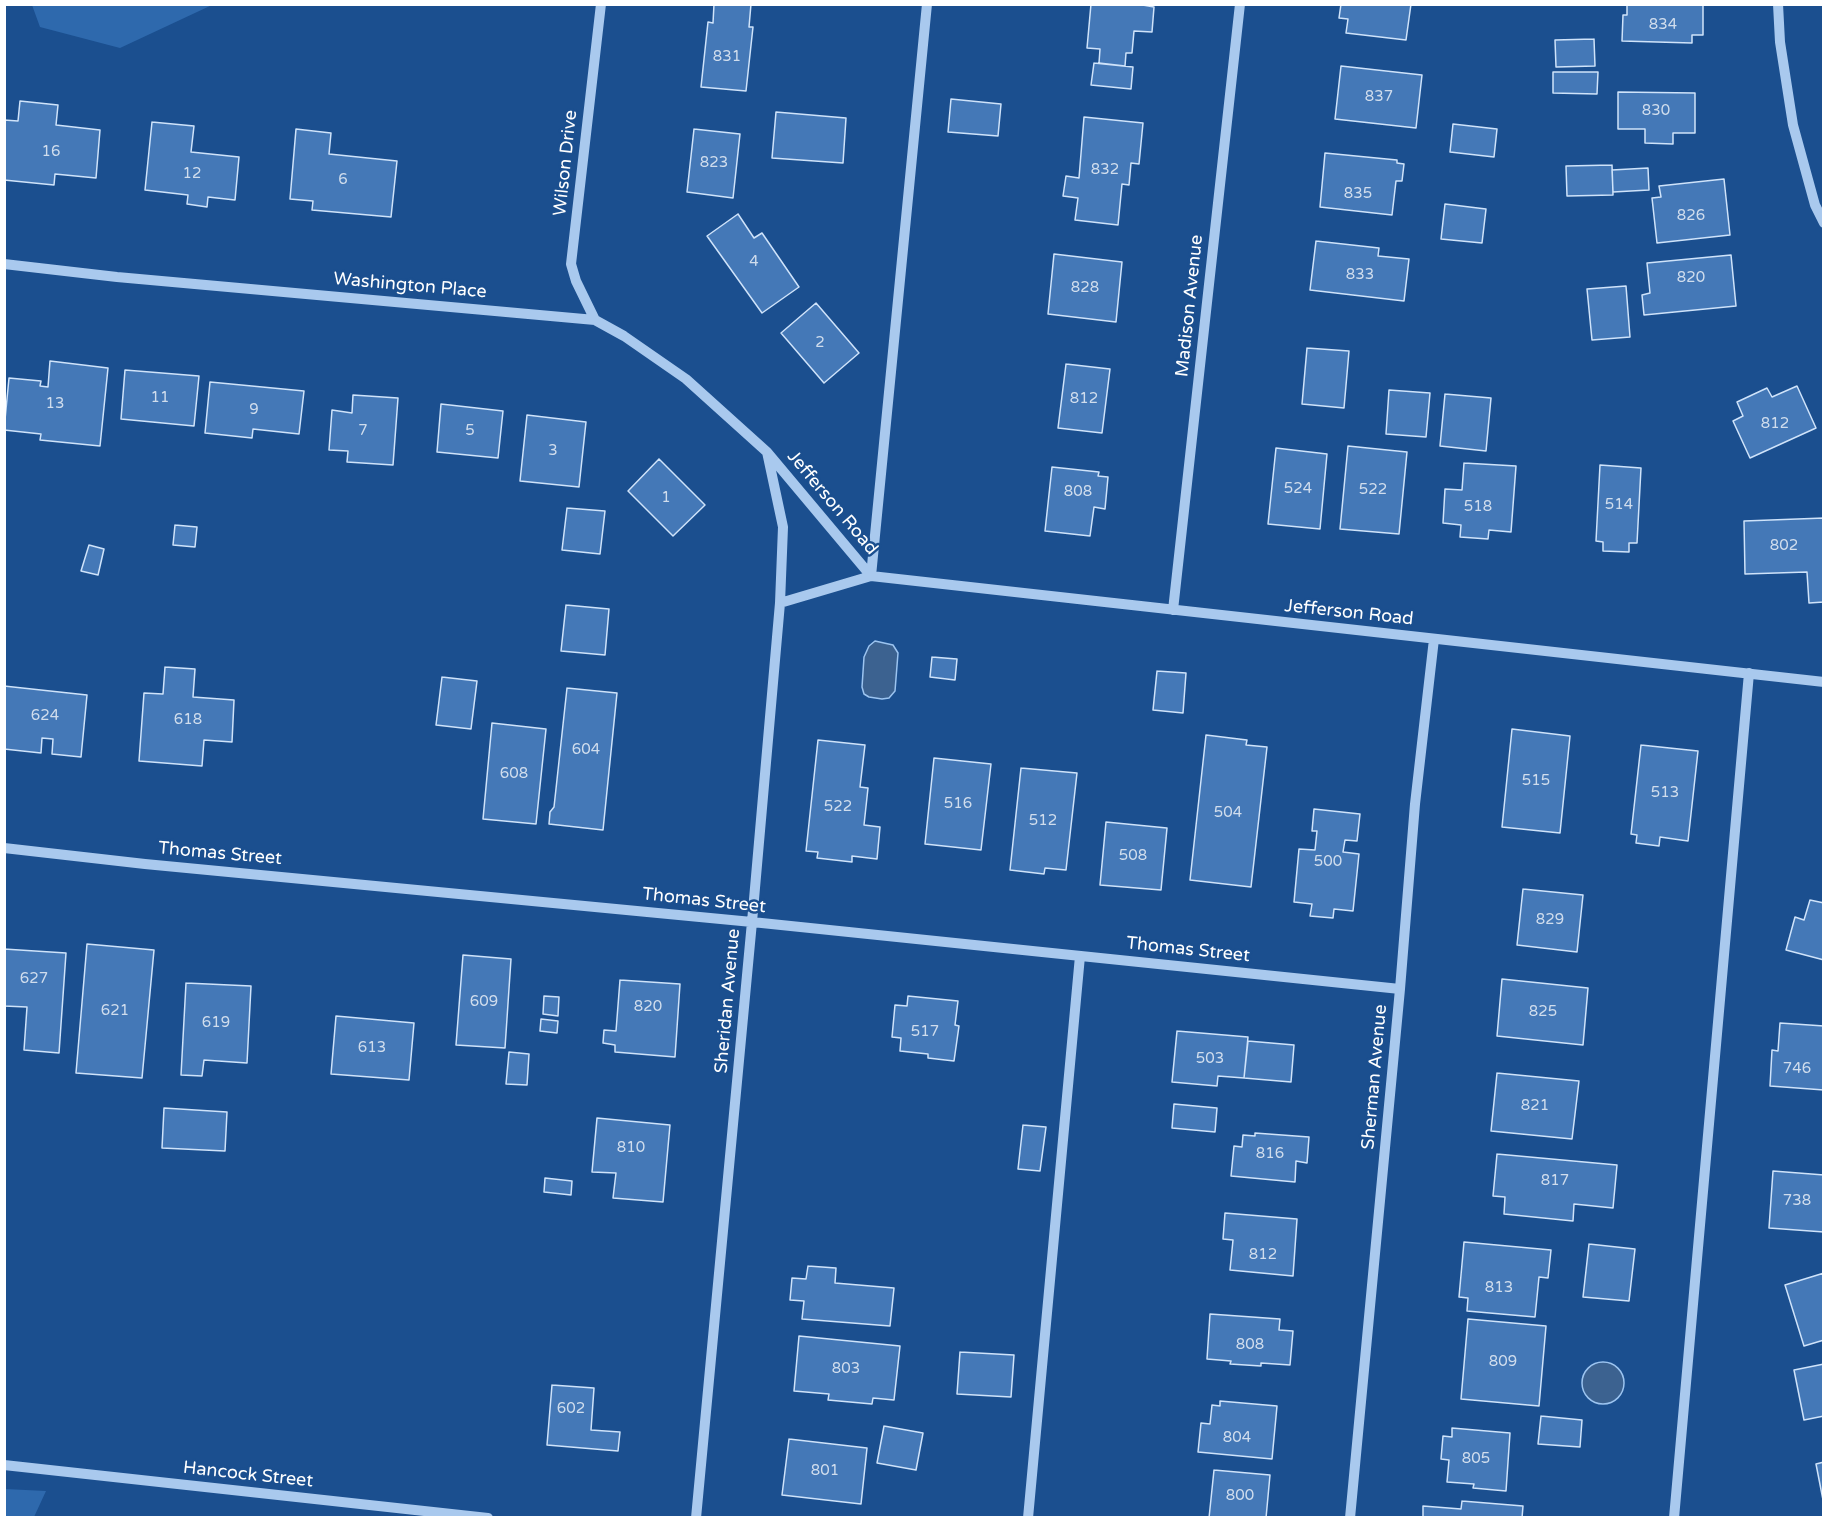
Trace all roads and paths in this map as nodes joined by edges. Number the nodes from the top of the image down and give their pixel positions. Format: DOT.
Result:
graph roads {
  1 [pos="601,4"];
  2 [pos="927,4"];
  3 [pos="1240,4"];
  4 [pos="1778,4"];
  5 [pos="1824,223"];
  6 [pos="4,264"];
  7 [pos="595,320"];
  8 [pos="767,452"];
  9 [pos="871,576"];
  10 [pos="780,603"];
  11 [pos="1173,610"];
  12 [pos="1434,639"];
  13 [pos="1749,673"];
  14 [pos="1824,682"];
  15 [pos="4,848"];
  16 [pos="752,922"];
  17 [pos="1080,956"];
  18 [pos="1400,989"];
  19 [pos="4,1465"];
  20 [pos="488,1518"];
  21 [pos="696,1518"];
  22 [pos="1028,1518"];
  23 [pos="1350,1518"];
  24 [pos="1674,1518"];
  1 -- 7 [label="street, Wilson Drive"];
  2 -- 9 [label="street"];
  3 -- 11 [label="street, Madison Avenue"];
  4 -- 5 [label="street"];
  6 -- 7 [label="street, Washington Place"];
  7 -- 8 [label="street, Washington Place"];
  8 -- 9 [label="street, Jefferson Road"];
  8 -- 10 [label="street, Sheridan Avenue"];
  9 -- 10 [label="street, Jefferson Road"];
  9 -- 11 [label="street, Jefferson Road"];
  10 -- 16 [label="street, Sheridan Avenue"];
  11 -- 12 [label="street, Jefferson Road"];
  12 -- 13 [label="street, Jefferson Road"];
  12 -- 18 [label="street, Sherman Avenue"];
  13 -- 14 [label="street, Jefferson Road"];
  13 -- 24 [label="street"];
  15 -- 16 [label="street, Thomas Street"];
  16 -- 17 [label="street, Thomas Street"];
  16 -- 21 [label="street, Sheridan Avenue"];
  17 -- 18 [label="street, Thomas Street"];
  17 -- 22 [label="street"];
  18 -- 23 [label="street, Sherman Avenue"];
  19 -- 20 [label="street, Hancock Street"];
}
